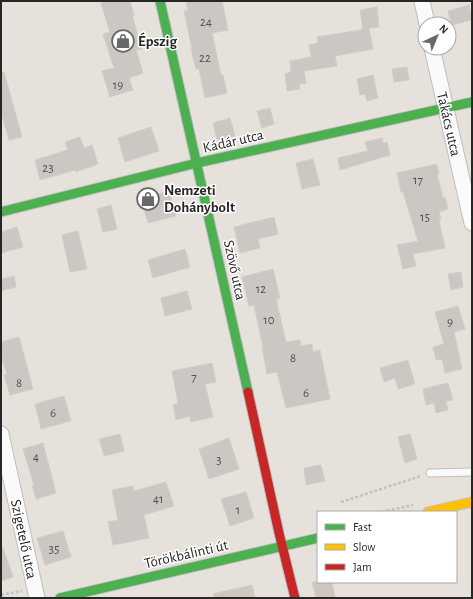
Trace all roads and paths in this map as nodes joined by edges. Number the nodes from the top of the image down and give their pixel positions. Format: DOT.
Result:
graph roads {
  1 [pos="160,1"];
  2 [pos="422,1"];
  3 [pos="425,16"];
  4 [pos="434,56"];
  5 [pos="472,102"];
  6 [pos="445,108"];
  7 [pos="197,163"];
  8 [pos="1,212"];
  9 [pos="472,223"];
  10 [pos="1,434"];
  11 [pos="472,472"];
  12 [pos="430,473"];
  13 [pos="342,502"];
  14 [pos="472,502"];
  15 [pos="432,511"];
  16 [pos="317,538"];
  17 [pos="282,546"];
  18 [pos="19,592"];
  19 [pos="1,596"];
  20 [pos="37,598"];
  21 [pos="60,598"];
  22 [pos="295,598"];
  1 -- 7 [label="street, Szövő utca"];
  2 -- 3 [label="street"];
  4 -- 6 [label="street, Takács utca"];
  5 -- 6 [label="street, Kádár utca"];
  6 -- 7 [label="street, Kádár utca"];
  6 -- 9 [label="street, Takács utca"];
  7 -- 8 [label="street, Kádár utca"];
  7 -- 17 [label="street, Szövő utca"];
  10 -- 20 [label="street, Szigetelő utca"];
  11 -- 12 [label="lane"];
  12 -- 13 [label="path"];
  14 -- 15 [label="street"];
  16 -- 17 [label="street, Törökbálinti út"];
  17 -- 21 [label="street, Törökbálinti út"];
  17 -- 22 [label="street, Szövő utca"];
  18 -- 19 [label="path"];
}
